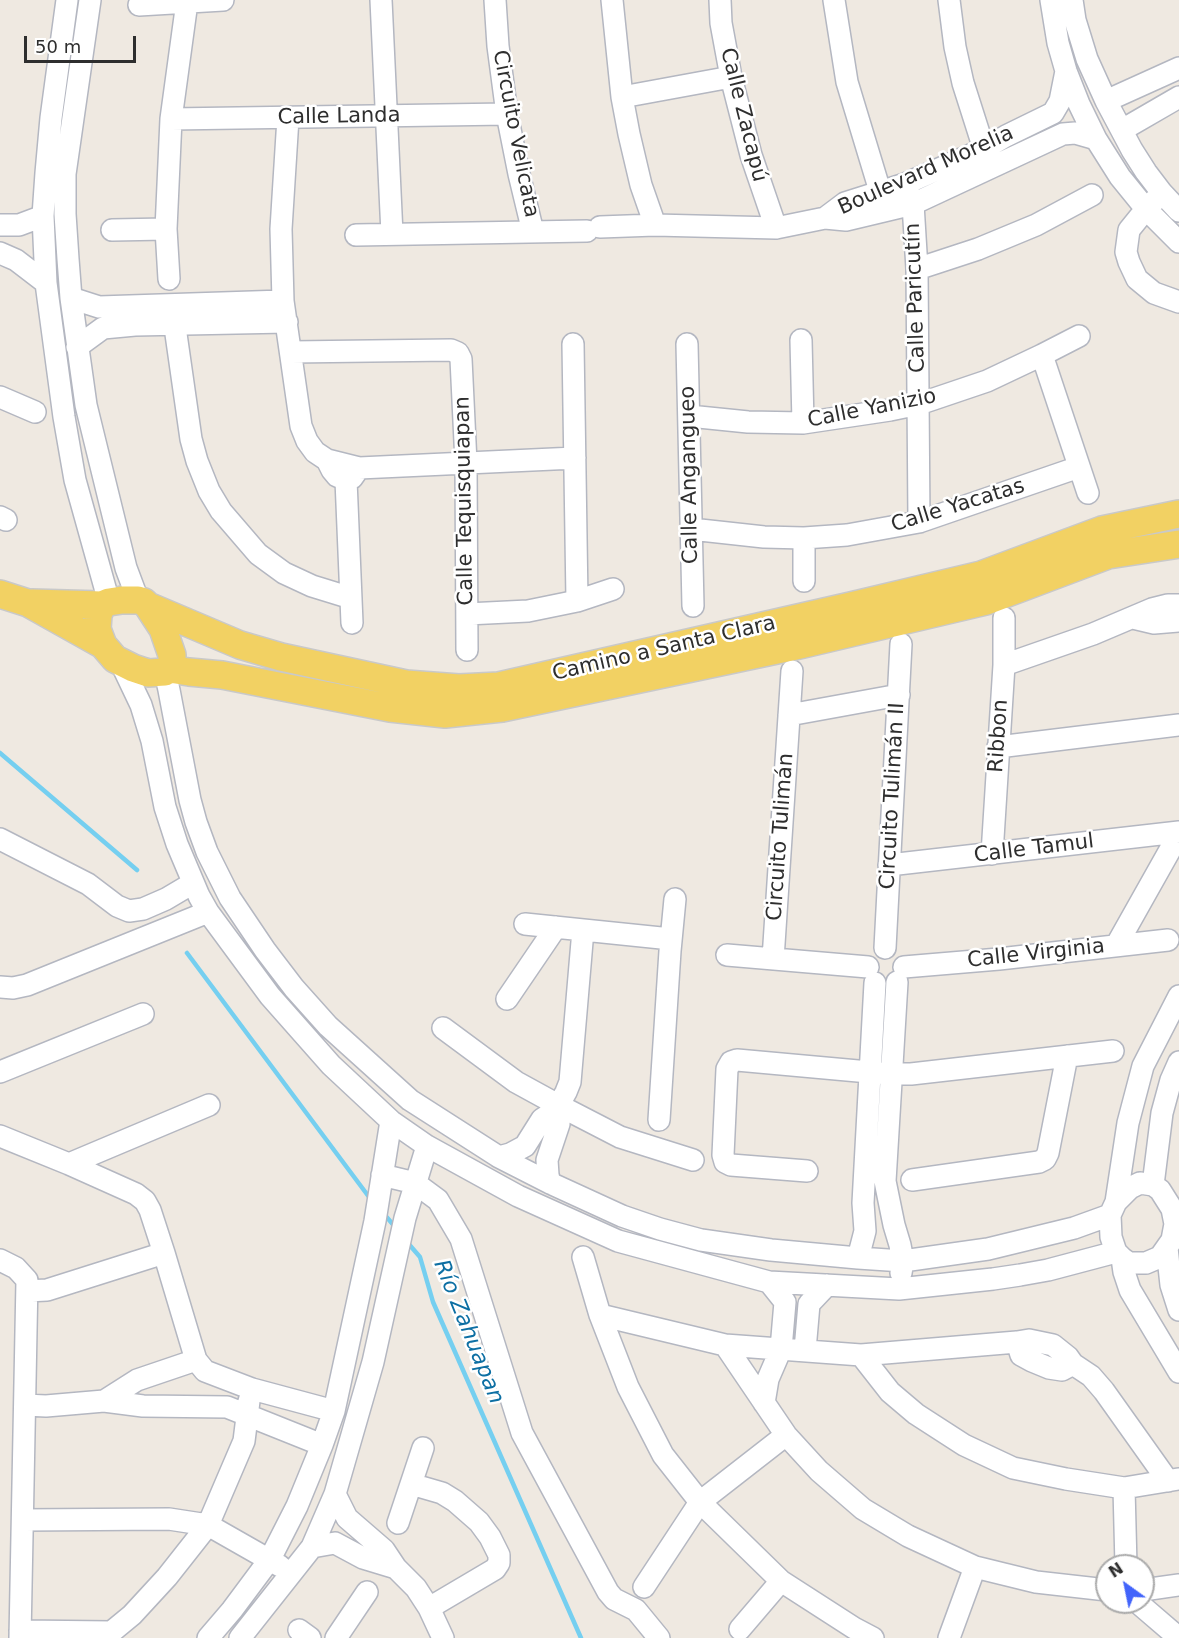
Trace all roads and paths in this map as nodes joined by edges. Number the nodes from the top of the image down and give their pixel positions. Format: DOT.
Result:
graph roads {
  1 [pos="67,0"];
  2 [pos="90,0"];
  3 [pos="223,0"];
  4 [pos="381,0"];
  5 [pos="495,0"];
  6 [pos="612,0"];
  7 [pos="720,0"];
  8 [pos="834,0"];
  9 [pos="949,0"];
  10 [pos="1072,0"];
  11 [pos="187,2"];
  12 [pos="1047,2"];
  13 [pos="139,5"];
  14 [pos="1179,68"];
  15 [pos="1066,71"];
  16 [pos="731,77"];
  17 [pos="1179,96"];
  18 [pos="622,97"];
  19 [pos="1106,100"];
  20 [pos="1053,113"];
  21 [pos="507,114"];
  22 [pos="387,116"];
  23 [pos="171,118"];
  24 [pos="288,118"];
  25 [pos="1122,130"];
  26 [pos="1063,134"];
  27 [pos="1096,139"];
  28 [pos="988,158"];
  29 [pos="56,173"];
  30 [pos="905,184"];
  31 [pos="880,191"];
  32 [pos="1162,193"];
  33 [pos="1092,195"];
  34 [pos="914,204"];
  35 [pos="1146,208"];
  36 [pos="1179,210"];
  37 [pos="44,216"];
  38 [pos="825,218"];
  39 [pos="0,225"];
  40 [pos="655,225"];
  41 [pos="776,228"];
  42 [pos="112,230"];
  43 [pos="166,230"];
  44 [pos="534,232"];
  45 [pos="392,234"];
  46 [pos="356,235"];
  47 [pos="1179,242"];
  48 [pos="0,253"];
  49 [pos="917,269"];
  50 [pos="169,279"];
  51 [pos="46,283"];
  52 [pos="71,298"];
  53 [pos="283,301"];
  54 [pos="1179,302"];
  55 [pos="99,307"];
  56 [pos="173,315"];
  57 [pos="287,322"];
  58 [pos="103,328"];
  59 [pos="1079,336"];
  60 [pos="801,340"];
  61 [pos="573,344"];
  62 [pos="687,344"];
  63 [pos="78,347"];
  64 [pos="291,352"];
  65 [pos="1042,355"];
  66 [pos="0,397"];
  67 [pos="919,404"];
  68 [pos="35,412"];
  69 [pos="88,413"];
  70 [pos="689,416"];
  71 [pos="64,417"];
  72 [pos="803,423"];
  73 [pos="99,458"];
  74 [pos="575,458"];
  75 [pos="72,463"];
  76 [pos="466,463"];
  77 [pos="1079,467"];
  78 [pos="353,474"];
  79 [pos="1088,493"];
  80 [pos="1179,514"];
  81 [pos="919,522"];
  82 [pos="691,530"];
  83 [pos="804,538"];
  84 [pos="1179,544"];
  85 [pos="804,581"];
  86 [pos="613,589"];
  87 [pos="0,594"];
  88 [pos="351,598"];
  89 [pos="577,601"];
  90 [pos="27,603"];
  91 [pos="105,603"];
  92 [pos="143,603"];
  93 [pos="1179,605"];
  94 [pos="693,606"];
  95 [pos="467,614"];
  96 [pos="1004,618"];
  97 [pos="1133,618"];
  98 [pos="1179,621"];
  99 [pos="352,623"];
  100 [pos="901,644"];
  101 [pos="467,650"];
  102 [pos="112,654"];
  103 [pos="1004,665"];
  104 [pos="167,671"];
  105 [pos="792,671"];
  106 [pos="899,695"];
  107 [pos="789,715"];
  108 [pos="1179,725"];
  109 [pos="998,747"];
  110 [pos="185,776"];
  111 [pos="160,782"];
  112 [pos="196,822"];
  113 [pos="172,830"];
  114 [pos="1179,833"];
  115 [pos="0,839"];
  116 [pos="992,854"];
  117 [pos="889,865"];
  118 [pos="193,884"];
  119 [pos="675,899"];
  120 [pos="208,912"];
  121 [pos="525,924"];
  122 [pos="556,927"];
  123 [pos="584,930"];
  124 [pos="671,939"];
  125 [pos="1168,940"];
  126 [pos="1116,946"];
  127 [pos="885,948"];
  128 [pos="727,956"];
  129 [pos="773,959"];
  130 [pos="901,974"];
  131 [pos="871,975"];
  132 [pos="0,987"];
  133 [pos="1179,996"];
  134 [pos="507,999"];
  135 [pos="143,1014"];
  136 [pos="443,1028"];
  137 [pos="1113,1051"];
  138 [pos="1067,1056"];
  139 [pos="1179,1062"];
  140 [pos="0,1072"];
  141 [pos="881,1073"];
  142 [pos="209,1105"];
  143 [pos="557,1107"];
  144 [pos="659,1120"];
  145 [pos="391,1121"];
  146 [pos="0,1136"];
  147 [pos="427,1146"];
  148 [pos="525,1146"];
  149 [pos="499,1157"];
  150 [pos="547,1160"];
  151 [pos="693,1160"];
  152 [pos="69,1164"];
  153 [pos="807,1171"];
  154 [pos="382,1174"];
  155 [pos="875,1179"];
  156 [pos="912,1180"];
  157 [pos="415,1183"];
  158 [pos="550,1183"];
  159 [pos="1166,1193"];
  160 [pos="1113,1208"];
  161 [pos="1177,1223"];
  162 [pos="864,1236"];
  163 [pos="1043,1236"];
  164 [pos="898,1238"];
  165 [pos="1167,1248"];
  166 [pos="988,1249"];
  167 [pos="164,1253"];
  168 [pos="1119,1255"];
  169 [pos="583,1257"];
  170 [pos="858,1258"];
  171 [pos="0,1260"];
  172 [pos="903,1261"];
  173 [pos="1048,1270"];
  174 [pos="993,1279"];
  175 [pos="769,1282"];
  176 [pos="827,1285"];
  177 [pos="899,1289"];
  178 [pos="27,1291"];
  179 [pos="785,1302"];
  180 [pos="809,1304"];
  181 [pos="1179,1310"];
  182 [pos="600,1315"];
  183 [pos="725,1345"];
  184 [pos="781,1349"];
  185 [pos="805,1350"];
  186 [pos="861,1355"];
  187 [pos="196,1360"];
  188 [pos="1179,1372"];
  189 [pos="252,1389"];
  190 [pos="104,1401"];
  191 [pos="765,1403"];
  192 [pos="25,1405"];
  193 [pos="334,1411"];
  194 [pos="246,1415"];
  195 [pos="786,1435"];
  196 [pos="322,1445"];
  197 [pos="423,1448"];
  198 [pos="1173,1480"];
  199 [pos="411,1485"];
  200 [pos="1124,1488"];
  201 [pos="335,1494"];
  202 [pos="700,1502"];
  203 [pos="347,1518"];
  204 [pos="23,1520"];
  205 [pos="398,1523"];
  206 [pos="208,1525"];
  207 [pos="335,1543"];
  208 [pos="312,1547"];
  209 [pos="1126,1554"];
  210 [pos="270,1559"];
  211 [pos="975,1567"];
  212 [pos="396,1568"];
  213 [pos="291,1573"];
  214 [pos="780,1581"];
  215 [pos="1179,1585"];
  216 [pos="644,1587"];
  217 [pos="1095,1588"];
  218 [pos="1155,1588"];
  219 [pos="367,1592"];
  220 [pos="429,1608"];
  221 [pos="1151,1614"];
  222 [pos="740,1629"];
  223 [pos="20,1634"];
  224 [pos="108,1635"];
  225 [pos="208,1638"];
  226 [pos="240,1638"];
  227 [pos="336,1638"];
  228 [pos="443,1638"];
  229 [pos="658,1638"];
  230 [pos="873,1638"];
  231 [pos="949,1638"];
  232 [pos="1179,1638"];
  1 -- 29 [label="street"];
  2 -- 29 [label="street"];
  3 -- 11 [label="street"];
  4 -- 22 [label="street"];
  5 -- 21 [label="street, Circuito Velicata"];
  6 -- 18 [label="street"];
  7 -- 16 [label="street, Calle Zacapú"];
  8 -- 31 [label="street"];
  9 -- 28 [label="street"];
  10 -- 19 [label="street"];
  11 -- 13 [label="street"];
  11 -- 23 [label="street"];
  12 -- 15 [label="street"];
  14 -- 19 [label="street"];
  15 -- 20 [label="street"];
  15 -- 27 [label="street"];
  16 -- 18 [label="street"];
  16 -- 41 [label="street, Calle Zacapú"];
  17 -- 25 [label="street"];
  18 -- 40 [label="street"];
  19 -- 25 [label="street"];
  20 -- 26 [label="street"];
  20 -- 28 [label="street, Boulevard Morelia"];
  21 -- 22 [label="street, Calle Landa"];
  21 -- 44 [label="street, Circuito Velicata"];
  22 -- 24 [label="street, Calle Landa"];
  22 -- 45 [label="street"];
  23 -- 24 [label="street, Calle Landa"];
  23 -- 43 [label="street"];
  24 -- 53 [label="street"];
  25 -- 32 [label="street"];
  26 -- 27 [label="street"];
  26 -- 28 [label="street, Boulevard Morelia"];
  27 -- 35 [label="street"];
  28 -- 30 [label="street, Boulevard Morelia"];
  28 -- 34 [label="street, Boulevard Morelia"];
  29 -- 37 [label="street"];
  29 -- 52 [label="street"];
  30 -- 31 [label="street, Boulevard Morelia"];
  30 -- 34 [label="street, Calle Paricutín"];
  31 -- 38 [label="street, Boulevard Morelia"];
  32 -- 35 [label="street"];
  32 -- 36 [label="street"];
  33 -- 49 [label="street"];
  34 -- 38 [label="street, Boulevard Morelia"];
  34 -- 49 [label="street, Calle Paricutín"];
  35 -- 47 [label="street"];
  35 -- 54 [label="street"];
  37 -- 39 [label="street"];
  37 -- 51 [label="street"];
  38 -- 41 [label="street, Boulevard Morelia"];
  40 -- 41 [label="street, Boulevard Morelia"];
  40 -- 44 [label="street, Circuito Velicata"];
  42 -- 43 [label="street"];
  43 -- 50 [label="street"];
  44 -- 45 [label="street, Circuito Velicata"];
  45 -- 46 [label="street, Circuito Velicata"];
  48 -- 51 [label="street"];
  49 -- 67 [label="street, Calle Paricutín"];
  51 -- 71 [label="street"];
  52 -- 55 [label="street"];
  52 -- 63 [label="street"];
  53 -- 56 [label="street"];
  53 -- 57 [label="street"];
  55 -- 56 [label="street"];
  55 -- 58 [label="street"];
  56 -- 57 [label="street"];
  56 -- 58 [label="street"];
  56 -- 88 [label="street"];
  57 -- 64 [label="street"];
  58 -- 63 [label="street"];
  59 -- 65 [label="street, Calle Yanizio"];
  60 -- 72 [label="street"];
  61 -- 74 [label="street"];
  62 -- 70 [label="street, Calle Angangueo"];
  63 -- 69 [label="street"];
  64 -- 76 [label="street, Calle Tequisquiapan"];
  64 -- 78 [label="street"];
  65 -- 67 [label="street, Calle Yanizio"];
  65 -- 77 [label="street"];
  66 -- 68 [label="street"];
  67 -- 72 [label="street, Calle Yanizio"];
  67 -- 81 [label="street, Calle Paricutín"];
  69 -- 71 [label="street"];
  69 -- 73 [label="street"];
  70 -- 72 [label="street, Calle Yanizio"];
  70 -- 82 [label="street, Calle Angangueo"];
  71 -- 75 [label="street"];
  73 -- 75 [label="street"];
  73 -- 92 [label="street"];
  74 -- 76 [label="street"];
  74 -- 89 [label="street"];
  75 -- 91 [label="street"];
  76 -- 78 [label="street"];
  76 -- 95 [label="street, Calle Tequisquiapan"];
  77 -- 79 [label="street"];
  77 -- 81 [label="street, Calle Yacatas"];
  78 -- 88 [label="street"];
  80 -- 92 [label="main road, Camino a Santa Clara"];
  81 -- 83 [label="street, Calle Yacatas"];
  82 -- 83 [label="street, Calle Yacatas"];
  82 -- 94 [label="street, Calle Angangueo"];
  83 -- 85 [label="street"];
  84 -- 104 [label="main road, Camino a Santa Clara"];
  86 -- 89 [label="street"];
  87 -- 90 [label="main road"];
  88 -- 99 [label="street"];
  89 -- 95 [label="street"];
  90 -- 91 [label="main road"];
  90 -- 102 [label="main road"];
  91 -- 92 [label="main road"];
  91 -- 102 [label="main road"];
  92 -- 104 [label="main road"];
  93 -- 97 [label="street"];
  95 -- 101 [label="street, Calle Tequisquiapan"];
  96 -- 103 [label="street, Ribbon"];
  97 -- 98 [label="street"];
  97 -- 103 [label="street"];
  100 -- 106 [label="street, Circuito Tulimán II"];
  102 -- 104 [label="main road"];
  102 -- 111 [label="street"];
  103 -- 109 [label="street, Ribbon"];
  104 -- 110 [label="street"];
  105 -- 107 [label="street, Circuito Tulimán"];
  106 -- 107 [label="street"];
  106 -- 117 [label="street, Circuito Tulimán II"];
  107 -- 129 [label="street, Circuito Tulimán"];
  108 -- 109 [label="street"];
  109 -- 116 [label="street, Ribbon"];
  110 -- 111 [label="street"];
  110 -- 112 [label="street"];
  111 -- 113 [label="street"];
  112 -- 113 [label="street"];
  112 -- 149 [label="street"];
  113 -- 118 [label="street"];
  114 -- 116 [label="street, Calle Tamul"];
  114 -- 126 [label="street"];
  115 -- 118 [label="street"];
  116 -- 117 [label="street, Calle Tamul"];
  117 -- 127 [label="street, Circuito Tulimán II"];
  118 -- 120 [label="street"];
  119 -- 124 [label="street"];
  120 -- 132 [label="street"];
  120 -- 145 [label="street"];
  121 -- 122 [label="street"];
  122 -- 123 [label="street"];
  122 -- 134 [label="street"];
  123 -- 124 [label="street"];
  123 -- 143 [label="street"];
  124 -- 144 [label="street"];
  125 -- 126 [label="street, Calle Virginia"];
  126 -- 130 [label="street, Calle Virginia"];
  127 -- 130 [label="street"];
  127 -- 131 [label="street"];
  128 -- 129 [label="street"];
  129 -- 131 [label="street"];
  130 -- 131 [label="street"];
  130 -- 141 [label="street"];
  131 -- 141 [label="street"];
  133 -- 160 [label="street"];
  135 -- 140 [label="street"];
  136 -- 143 [label="street"];
  137 -- 138 [label="street"];
  138 -- 141 [label="street"];
  138 -- 156 [label="street"];
  139 -- 159 [label="street"];
  141 -- 153 [label="street"];
  141 -- 155 [label="street"];
  142 -- 152 [label="street"];
  143 -- 148 [label="street"];
  143 -- 150 [label="street"];
  143 -- 151 [label="street"];
  145 -- 147 [label="street"];
  145 -- 154 [label="street"];
  146 -- 152 [label="street"];
  147 -- 157 [label="street"];
  147 -- 175 [label="street"];
  148 -- 149 [label="street"];
  148 -- 150 [label="street"];
  149 -- 158 [label="street"];
  150 -- 158 [label="street"];
  152 -- 167 [label="street"];
  154 -- 157 [label="street"];
  154 -- 193 [label="street"];
  155 -- 162 [label="street"];
  155 -- 164 [label="street"];
  157 -- 201 [label="street"];
  157 -- 229 [label="street"];
  158 -- 170 [label="street"];
  159 -- 160 [label="street"];
  159 -- 161 [label="street"];
  160 -- 163 [label="street"];
  160 -- 168 [label="street"];
  161 -- 165 [label="street"];
  162 -- 164 [label="street"];
  162 -- 170 [label="street"];
  163 -- 166 [label="street"];
  163 -- 173 [label="street"];
  164 -- 172 [label="street"];
  165 -- 168 [label="street"];
  165 -- 181 [label="street"];
  166 -- 172 [label="street"];
  166 -- 174 [label="street"];
  167 -- 178 [label="street"];
  167 -- 187 [label="street"];
  168 -- 173 [label="street"];
  168 -- 188 [label="street"];
  169 -- 182 [label="street"];
  170 -- 172 [label="street"];
  171 -- 178 [label="street"];
  172 -- 177 [label="street"];
  173 -- 174 [label="street"];
  174 -- 177 [label="street"];
  175 -- 176 [label="street"];
  175 -- 179 [label="street"];
  176 -- 177 [label="street"];
  176 -- 180 [label="street"];
  178 -- 192 [label="street"];
  179 -- 180 [label="street"];
  179 -- 184 [label="street"];
  180 -- 185 [label="street"];
  182 -- 183 [label="street"];
  182 -- 202 [label="street"];
  183 -- 184 [label="street"];
  183 -- 191 [label="street"];
  184 -- 185 [label="street"];
  184 -- 191 [label="street"];
  185 -- 186 [label="street"];
  186 -- 198 [label="street"];
  186 -- 200 [label="street"];
  187 -- 189 [label="street"];
  187 -- 190 [label="street"];
  189 -- 193 [label="street"];
  189 -- 194 [label="street"];
  190 -- 192 [label="street"];
  190 -- 194 [label="street"];
  191 -- 195 [label="street"];
  192 -- 204 [label="street"];
  193 -- 196 [label="street"];
  194 -- 196 [label="street"];
  194 -- 206 [label="street"];
  195 -- 202 [label="street"];
  195 -- 211 [label="street"];
  196 -- 210 [label="street"];
  197 -- 199 [label="street"];
  198 -- 200 [label="street"];
  199 -- 205 [label="street"];
  199 -- 220 [label="street"];
  200 -- 209 [label="street"];
  201 -- 203 [label="street"];
  201 -- 208 [label="street"];
  202 -- 214 [label="street"];
  202 -- 216 [label="street"];
  203 -- 207 [label="street"];
  203 -- 212 [label="street"];
  204 -- 206 [label="street"];
  204 -- 223 [label="street"];
  206 -- 210 [label="street"];
  206 -- 224 [label="street"];
  207 -- 208 [label="street"];
  207 -- 212 [label="street"];
  208 -- 213 [label="street"];
  210 -- 213 [label="street"];
  210 -- 225 [label="street"];
  211 -- 217 [label="street"];
  211 -- 231 [label="street"];
  212 -- 220 [label="street"];
  213 -- 226 [label="street"];
  214 -- 222 [label="street"];
  214 -- 230 [label="street"];
  215 -- 218 [label="street"];
  219 -- 227 [label="street"];
  220 -- 228 [label="street"];
  221 -- 232 [label="street"];
  223 -- 224 [label="street"];
}
